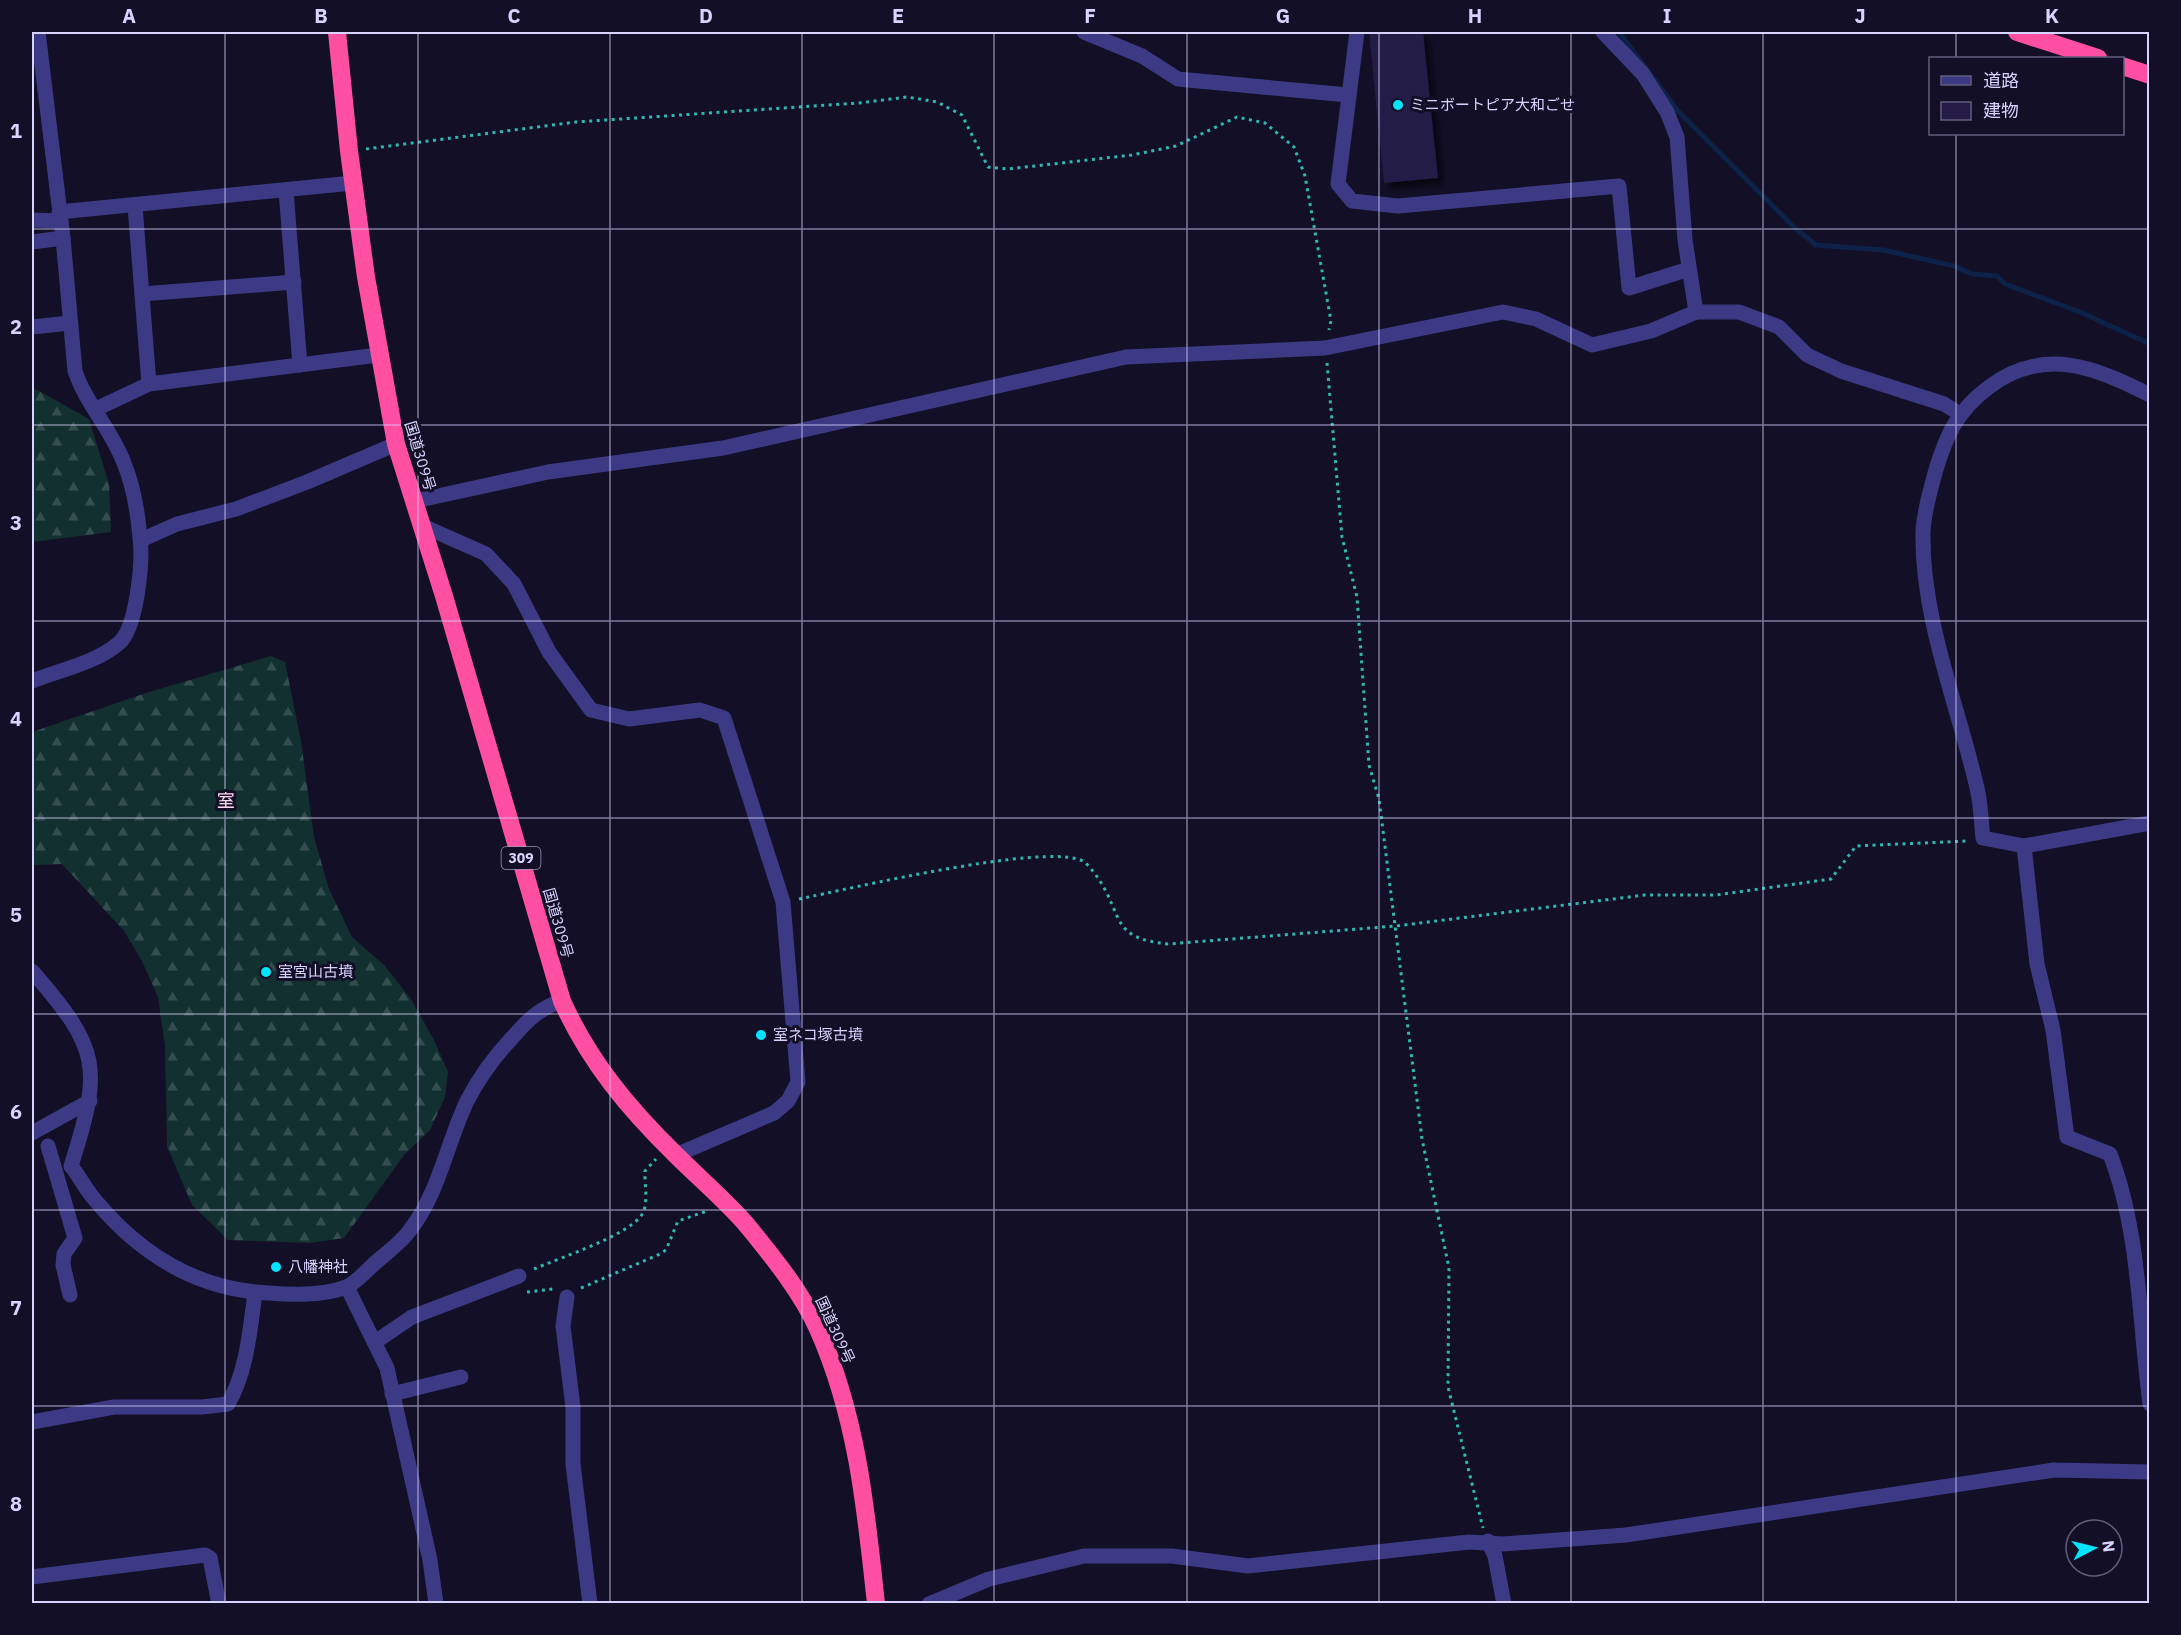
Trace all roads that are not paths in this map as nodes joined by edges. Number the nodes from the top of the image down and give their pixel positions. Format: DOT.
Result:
graph roads {
  1 [pos="38,32"];
  2 [pos="337,32"];
  3 [pos="1084,32"];
  4 [pos="1356,32"];
  5 [pos="1603,32"];
  6 [pos="2017,32"];
  7 [pos="2095,57"];
  8 [pos="2124,67"];
  9 [pos="2150,75"];
  10 [pos="1348,95"];
  11 [pos="353,183"];
  12 [pos="286,191"];
  13 [pos="135,206"];
  14 [pos="60,216"];
  15 [pos="32,220"];
  16 [pos="63,238"];
  17 [pos="32,242"];
  18 [pos="1689,269"];
  19 [pos="294,282"];
  20 [pos="142,294"];
  21 [pos="1696,312"];
  22 [pos="70,323"];
  23 [pos="32,327"];
  24 [pos="378,355"];
  25 [pos="300,365"];
  26 [pos="149,384"];
  27 [pos="2150,395"];
  28 [pos="96,409"];
  29 [pos="1960,414"];
  30 [pos="396,444"];
  31 [pos="415,501"];
  32 [pos="423,526"];
  33 [pos="141,540"];
  34 [pos="32,681"];
  35 [pos="2150,823"];
  36 [pos="2024,846"];
  37 [pos="32,971"];
  38 [pos="562,1001"];
  39 [pos="90,1101"];
  40 [pos="32,1136"];
  41 [pos="48,1146"];
  42 [pos="672,1151"];
  43 [pos="71,1166"];
  44 [pos="519,1276"];
  45 [pos="347,1287"];
  46 [pos="255,1293"];
  47 [pos="70,1295"];
  48 [pos="567,1297"];
  49 [pos="375,1342"];
  50 [pos="461,1377"];
  51 [pos="392,1394"];
  52 [pos="2150,1404"];
  53 [pos="32,1422"];
  54 [pos="2150,1472"];
  55 [pos="1488,1541"];
  56 [pos="32,1577"];
  57 [pos="219,1604"];
  58 [pos="436,1604"];
  59 [pos="590,1604"];
  60 [pos="876,1604"];
  61 [pos="929,1604"];
  62 [pos="1504,1604"];
  1 -- 14 [label="street"];
  2 -- 11 [label="highway, 国道309号 / 309"];
  3 -- 10 [label="street"];
  4 -- 10 [label="street"];
  5 -- 18 [label="street"];
  6 -- 7 [label="highway"];
  8 -- 9 [label="highway"];
  10 -- 18 [label="street"];
  11 -- 12 [label="street"];
  11 -- 24 [label="highway, 国道309号 / 309"];
  12 -- 13 [label="street"];
  12 -- 19 [label="street"];
  13 -- 14 [label="street"];
  13 -- 20 [label="street"];
  14 -- 15 [label="street"];
  14 -- 16 [label="street"];
  16 -- 17 [label="street"];
  16 -- 22 [label="street"];
  18 -- 21 [label="street"];
  19 -- 20 [label="street"];
  19 -- 25 [label="street"];
  20 -- 26 [label="street"];
  21 -- 29 [label="street"];
  21 -- 31 [label="street"];
  22 -- 23 [label="street"];
  22 -- 28 [label="street"];
  24 -- 25 [label="street"];
  24 -- 30 [label="highway, 国道309号 / 309"];
  25 -- 26 [label="street"];
  26 -- 28 [label="street"];
  27 -- 29 [label="street"];
  28 -- 33 [label="street"];
  29 -- 36 [label="street"];
  30 -- 31 [label="highway, 国道309号 / 309"];
  30 -- 33 [label="street"];
  31 -- 32 [label="highway, 国道309号 / 309"];
  32 -- 38 [label="highway, 国道309号 / 309"];
  32 -- 42 [label="street"];
  33 -- 34 [label="street"];
  35 -- 36 [label="street"];
  36 -- 52 [label="street"];
  37 -- 39 [label="street"];
  38 -- 42 [label="highway, 国道309号 / 309"];
  38 -- 45 [label="street"];
  39 -- 40 [label="street"];
  39 -- 43 [label="street"];
  40 -- 41 [label="street"];
  41 -- 43 [label="street"];
  41 -- 47 [label="street"];
  42 -- 60 [label="highway, 国道309号 / 309"];
  43 -- 46 [label="street"];
  44 -- 49 [label="street"];
  45 -- 46 [label="street"];
  45 -- 49 [label="street"];
  46 -- 53 [label="street"];
  48 -- 59 [label="street"];
  49 -- 51 [label="street"];
  50 -- 51 [label="street"];
  51 -- 58 [label="street"];
  54 -- 55 [label="street"];
  55 -- 61 [label="street"];
  55 -- 62 [label="street"];
  56 -- 57 [label="street"];
}
